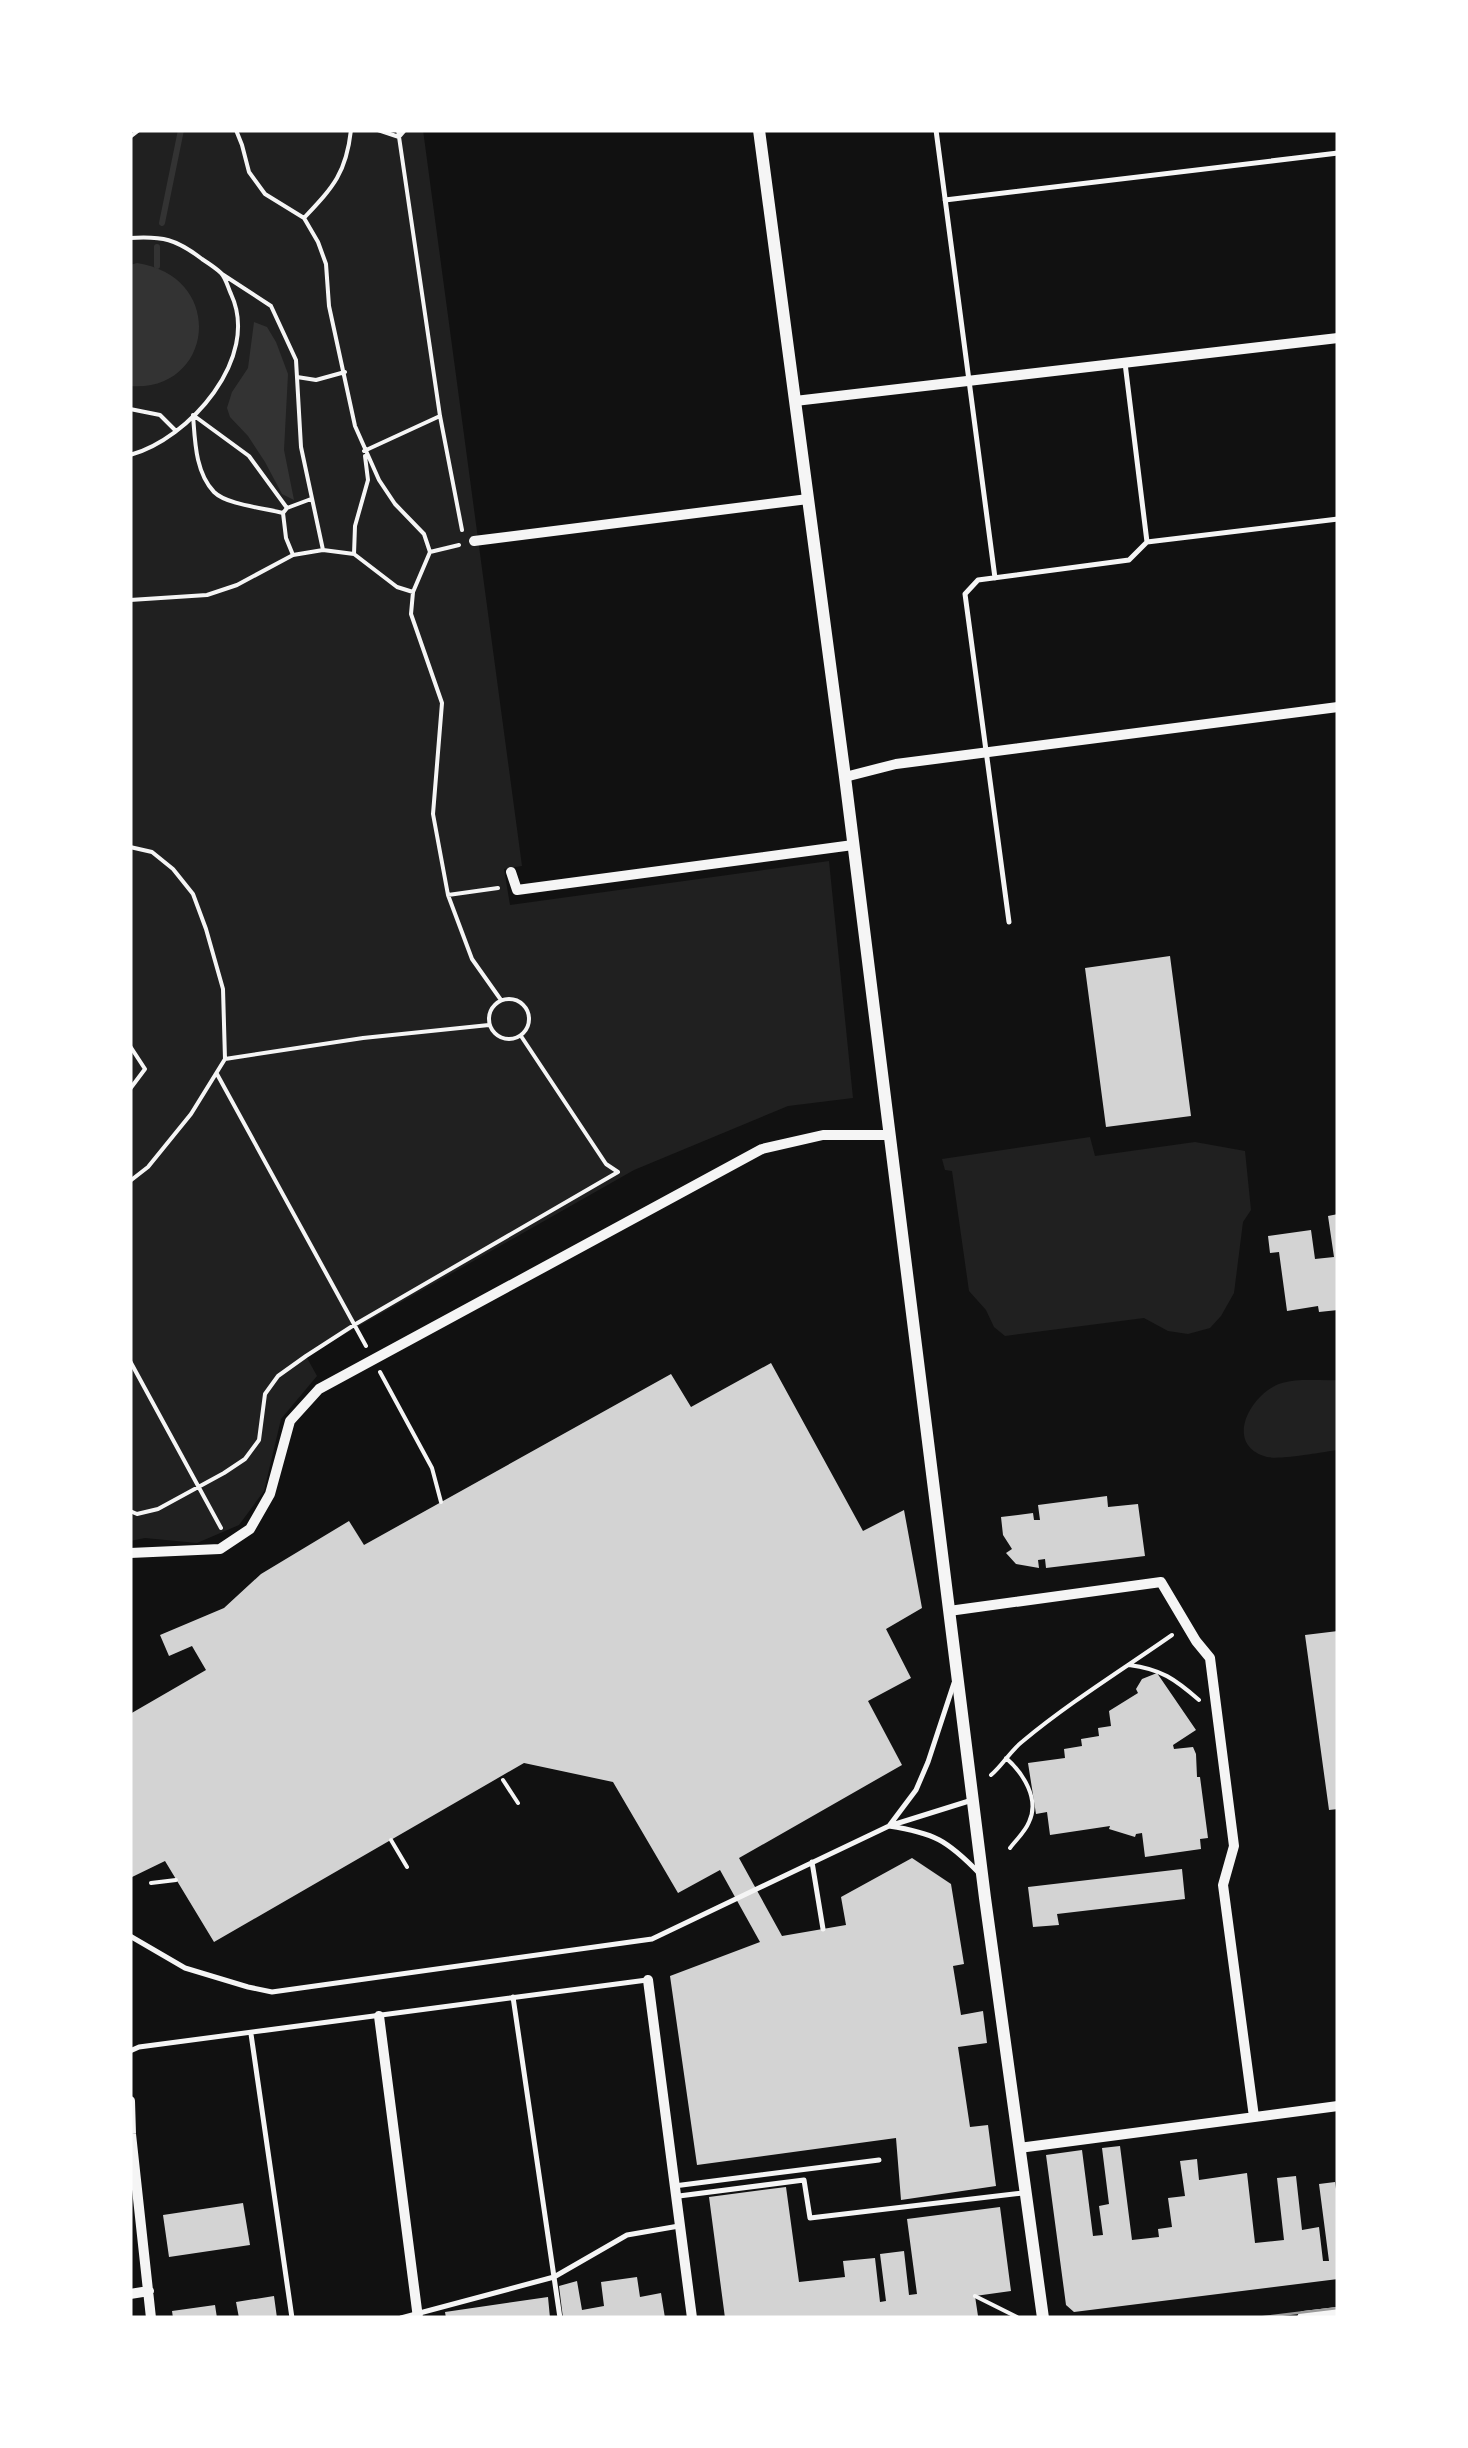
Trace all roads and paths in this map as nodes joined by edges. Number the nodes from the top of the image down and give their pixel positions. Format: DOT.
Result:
graph roads {
  1 [pos="138,130"];
  2 [pos="236,130"];
  3 [pos="351,130"];
  4 [pos="378,130"];
  5 [pos="405,130"];
  6 [pos="759,130"];
  7 [pos="936,130"];
  8 [pos="398,133"];
  9 [pos="130,137"];
  10 [pos="1338,153"];
  11 [pos="945,200"];
  12 [pos="304,218"];
  13 [pos="130,238"];
  14 [pos="222,274"];
  15 [pos="1338,338"];
  16 [pos="1125,363"];
  17 [pos="345,372"];
  18 [pos="297,376"];
  19 [pos="969,381"];
  20 [pos="795,400"];
  21 [pos="130,410"];
  22 [pos="193,415"];
  23 [pos="440,416"];
  24 [pos="176,430"];
  25 [pos="364,451"];
  26 [pos="130,454"];
  27 [pos="312,498"];
  28 [pos="808,499"];
  29 [pos="285,511"];
  30 [pos="1338,519"];
  31 [pos="460,520"];
  32 [pos="474,541"];
  33 [pos="1147,542"];
  34 [pos="322,550"];
  35 [pos="430,552"];
  36 [pos="354,554"];
  37 [pos="293,555"];
  38 [pos="995,578"];
  39 [pos="413,592"];
  40 [pos="130,600"];
  41 [pos="1338,707"];
  42 [pos="986,752"];
  43 [pos="845,778"];
  44 [pos="853,845"];
  45 [pos="130,846"];
  46 [pos="511,872"];
  47 [pos="512,888"];
  48 [pos="448,896"];
  49 [pos="515,903"];
  50 [pos="1010,922"];
  51 [pos="501,1000"];
  52 [pos="490,1025"];
  53 [pos="520,1036"];
  54 [pos="130,1046"];
  55 [pos="225,1060"];
  56 [pos="217,1074"];
  57 [pos="130,1089"];
  58 [pos="890,1135"];
  59 [pos="130,1182"];
  60 [pos="356,1327"];
  61 [pos="374,1359"];
  62 [pos="130,1361"];
  63 [pos="199,1486"];
  64 [pos="441,1502"];
  65 [pos="130,1511"];
  66 [pos="229,1543"];
  67 [pos="130,1553"];
  68 [pos="949,1611"];
  69 [pos="1188,1624"];
  70 [pos="1130,1664"];
  71 [pos="957,1676"];
  72 [pos="1216,1714"];
  73 [pos="1006,1758"];
  74 [pos="991,1775"];
  75 [pos="503,1780"];
  76 [pos="972,1800"];
  77 [pos="518,1803"];
  78 [pos="888,1826"];
  79 [pos="392,1840"];
  80 [pos="1010,1848"];
  81 [pos="812,1862"];
  82 [pos="407,1867"];
  83 [pos="982,1877"];
  84 [pos="176,1880"];
  85 [pos="152,1883"];
  86 [pos="822,1929"];
  87 [pos="130,1936"];
  88 [pos="648,1980"];
  89 [pos="513,1997"];
  90 [pos="379,2016"];
  91 [pos="250,2033"];
  92 [pos="130,2051"];
  93 [pos="130,2101"];
  94 [pos="1338,2106"];
  95 [pos="1254,2118"];
  96 [pos="1019,2148"];
  97 [pos="879,2160"];
  98 [pos="674,2191"];
  99 [pos="1026,2192"];
  100 [pos="679,2226"];
  101 [pos="554,2277"];
  102 [pos="149,2291"];
  103 [pos="130,2294"];
  104 [pos="975,2296"];
  105 [pos="1338,2314"];
  106 [pos="418,2316"];
  107 [pos="151,2318"];
  108 [pos="292,2318"];
  109 [pos="401,2318"];
  110 [pos="560,2318"];
  111 [pos="692,2318"];
  112 [pos="1017,2318"];
  113 [pos="1043,2318"];
  114 [pos="1304,2318"];
  1 -- 9 [label="path"];
  2 -- 12 [label="path"];
  3 -- 12 [label="path"];
  4 -- 8 [label="path"];
  5 -- 8 [label="path"];
  6 -- 20 [label="street"];
  7 -- 11 [label="lane"];
  8 -- 23 [label="path"];
  10 -- 11 [label="lane"];
  11 -- 19 [label="lane"];
  12 -- 17 [label="path"];
  13 -- 14 [label="path"];
  14 -- 18 [label="path"];
  14 -- 22 [label="path"];
  15 -- 16 [label="street"];
  16 -- 19 [label="street"];
  16 -- 33 [label="lane"];
  17 -- 18 [label="path"];
  17 -- 25 [label="path"];
  18 -- 27 [label="path"];
  19 -- 20 [label="street"];
  19 -- 38 [label="lane"];
  20 -- 28 [label="street"];
  21 -- 24 [label="path"];
  22 -- 24 [label="path"];
  22 -- 29 [label="path"];
  22 -- 29 [label="path"];
  23 -- 25 [label="path"];
  23 -- 31 [label="path"];
  24 -- 26 [label="path"];
  25 -- 35 [label="path"];
  25 -- 36 [label="path"];
  27 -- 29 [label="path"];
  27 -- 34 [label="path"];
  28 -- 32 [label="street"];
  28 -- 43 [label="street"];
  29 -- 37 [label="path"];
  30 -- 33 [label="lane"];
  32 -- 35 [label="path"];
  33 -- 38 [label="lane"];
  34 -- 36 [label="path"];
  34 -- 37 [label="path"];
  35 -- 39 [label="path"];
  36 -- 39 [label="path"];
  37 -- 40 [label="path"];
  38 -- 42 [label="lane"];
  39 -- 48 [label="path"];
  41 -- 42 [label="street"];
  42 -- 43 [label="street"];
  42 -- 50 [label="lane"];
  43 -- 44 [label="street"];
  44 -- 47 [label="street"];
  44 -- 58 [label="street"];
  45 -- 55 [label="path"];
  46 -- 47 [label="street"];
  47 -- 48 [label="path"];
  47 -- 49 [label="street"];
  48 -- 51 [label="path"];
  51 -- 52 [label="path"];
  51 -- 53 [label="path"];
  52 -- 53 [label="path"];
  52 -- 55 [label="path"];
  53 -- 60 [label="path"];
  54 -- 57 [label="path"];
  55 -- 56 [label="path"];
  56 -- 59 [label="path"];
  56 -- 60 [label="path"];
  58 -- 61 [label="street"];
  58 -- 68 [label="street"];
  60 -- 63 [label="path"];
  61 -- 64 [label="path"];
  61 -- 66 [label="street"];
  62 -- 63 [label="path"];
  63 -- 65 [label="path"];
  63 -- 66 [label="path"];
  66 -- 67 [label="street"];
  68 -- 69 [label="street"];
  68 -- 71 [label="street"];
  69 -- 70 [label="path"];
  69 -- 72 [label="street"];
  70 -- 72 [label="path"];
  70 -- 73 [label="path"];
  71 -- 76 [label="street"];
  71 -- 78 [label="lane"];
  72 -- 95 [label="street"];
  73 -- 74 [label="path"];
  73 -- 80 [label="path"];
  75 -- 77 [label="path"];
  76 -- 78 [label="lane"];
  76 -- 83 [label="street"];
  78 -- 81 [label="lane"];
  78 -- 83 [label="lane"];
  79 -- 82 [label="path"];
  81 -- 86 [label="lane"];
  81 -- 87 [label="lane"];
  83 -- 96 [label="street"];
  84 -- 85 [label="path"];
  88 -- 89 [label="lane"];
  88 -- 98 [label="street"];
  89 -- 90 [label="lane"];
  89 -- 101 [label="lane"];
  90 -- 91 [label="lane"];
  90 -- 106 [label="street"];
  91 -- 92 [label="lane"];
  91 -- 108 [label="lane"];
  93 -- 102 [label="street"];
  94 -- 95 [label="street"];
  95 -- 96 [label="street"];
  96 -- 99 [label="street"];
  97 -- 98 [label="lane"];
  98 -- 99 [label="lane"];
  98 -- 100 [label="street"];
  99 -- 113 [label="street"];
  100 -- 101 [label="lane"];
  100 -- 111 [label="street"];
  101 -- 106 [label="lane"];
  101 -- 110 [label="lane"];
  102 -- 103 [label="street"];
  102 -- 107 [label="street"];
  104 -- 112 [label="path"];
  105 -- 114 [label="main road"];
  106 -- 109 [label="lane"];
}
